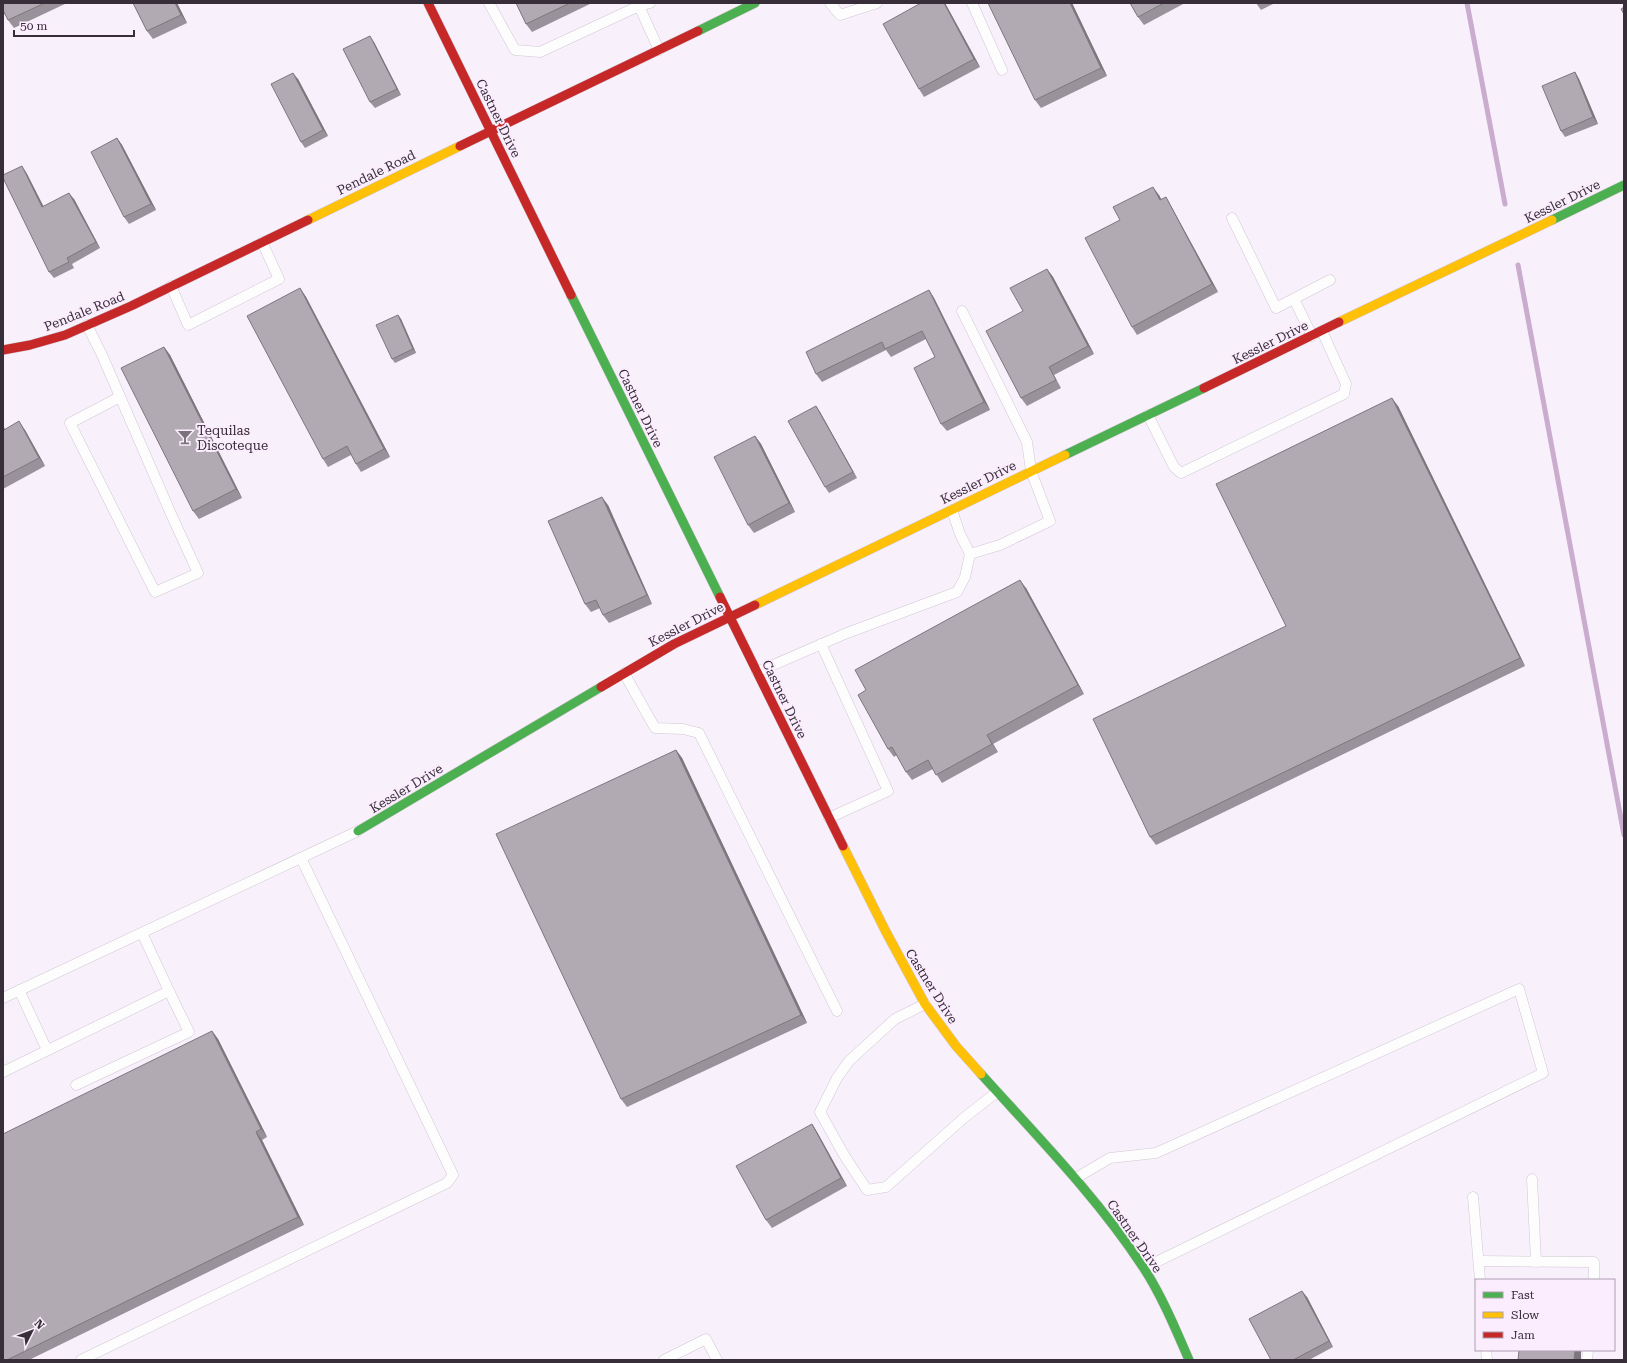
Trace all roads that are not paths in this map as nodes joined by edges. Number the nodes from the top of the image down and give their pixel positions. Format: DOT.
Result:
graph roads {
  1 [pos="428,3"];
  2 [pos="489,3"];
  3 [pos="650,3"];
  4 [pos="755,3"];
  5 [pos="830,3"];
  6 [pos="877,3"];
  7 [pos="972,3"];
  8 [pos="639,6"];
  9 [pos="658,50"];
  10 [pos="1002,70"];
  11 [pos="491,131"];
  12 [pos="1624,185"];
  13 [pos="1232,218"];
  14 [pos="262,242"];
  15 [pos="1330,280"];
  16 [pos="171,286"];
  17 [pos="1294,299"];
  18 [pos="962,311"];
  19 [pos="87,325"];
  20 [pos="1322,331"];
  21 [pos="1312,336"];
  22 [pos="3,350"];
  23 [pos="120,397"];
  24 [pos="1148,415"];
  25 [pos="1031,471"];
  26 [pos="952,510"];
  27 [pos="970,554"];
  28 [pos="729,617"];
  29 [pos="821,644"];
  30 [pos="757,672"];
  31 [pos="624,673"];
  32 [pos="829,818"];
  33 [pos="358,831"];
  34 [pos="301,858"];
  35 [pos="142,933"];
  36 [pos="19,990"];
  37 [pos="169,991"];
  38 [pos="3,998"];
  39 [pos="926,1004"];
  40 [pos="837,1011"];
  41 [pos="47,1050"];
  42 [pos="4,1068"];
  43 [pos="76,1085"];
  44 [pos="997,1092"];
  45 [pos="1076,1178"];
  46 [pos="1532,1179"];
  47 [pos="1473,1197"];
  48 [pos="1478,1262"];
  49 [pos="1536,1262"];
  50 [pos="1144,1268"];
  51 [pos="1480,1279"];
  52 [pos="1594,1279"];
  53 [pos="81,1360"];
  54 [pos="664,1360"];
  55 [pos="717,1360"];
  56 [pos="1189,1360"];
  1 -- 11 [label="street, Castner Drive"];
  2 -- 8 [label="lane"];
  3 -- 8 [label="lane"];
  4 -- 9 [label="street, Pendale Road"];
  5 -- 6 [label="lane"];
  7 -- 10 [label="lane"];
  8 -- 9 [label="lane"];
  9 -- 11 [label="street, Pendale Road"];
  11 -- 14 [label="street, Pendale Road"];
  11 -- 28 [label="street, Castner Drive"];
  12 -- 20 [label="street, Kessler Drive"];
  13 -- 17 [label="lane"];
  14 -- 16 [label="street, Pendale Road"];
  14 -- 16 [label="lane"];
  15 -- 17 [label="lane"];
  16 -- 19 [label="street, Pendale Road"];
  17 -- 21 [label="lane"];
  18 -- 25 [label="lane"];
  19 -- 22 [label="street, Pendale Road"];
  19 -- 23 [label="lane"];
  20 -- 21 [label="street, Kessler Drive"];
  20 -- 24 [label="lane"];
  21 -- 24 [label="street, Kessler Drive"];
  23 -- 23 [label="lane"];
  24 -- 25 [label="street, Kessler Drive"];
  25 -- 26 [label="street, Kessler Drive"];
  25 -- 27 [label="lane"];
  26 -- 27 [label="lane"];
  26 -- 28 [label="street, Kessler Drive"];
  27 -- 29 [label="lane"];
  28 -- 30 [label="street, Castner Drive"];
  28 -- 31 [label="street, Kessler Drive"];
  29 -- 30 [label="lane"];
  29 -- 32 [label="lane"];
  30 -- 32 [label="street, Castner Drive"];
  31 -- 33 [label="street, Kessler Drive"];
  31 -- 40 [label="lane"];
  32 -- 39 [label="street, Castner Drive"];
  33 -- 34 [label="lane"];
  34 -- 35 [label="lane"];
  34 -- 53 [label="lane"];
  35 -- 36 [label="lane"];
  35 -- 37 [label="lane"];
  36 -- 38 [label="lane"];
  36 -- 41 [label="lane"];
  37 -- 41 [label="lane"];
  37 -- 43 [label="lane"];
  39 -- 44 [label="street, Castner Drive"];
  39 -- 44 [label="lane"];
  41 -- 42 [label="lane"];
  44 -- 45 [label="street, Castner Drive"];
  45 -- 50 [label="street, Castner Drive"];
  45 -- 50 [label="lane"];
  46 -- 49 [label="lane"];
  47 -- 48 [label="lane"];
  48 -- 49 [label="lane"];
  48 -- 51 [label="lane"];
  49 -- 52 [label="lane"];
  50 -- 56 [label="street, Castner Drive"];
  54 -- 55 [label="lane"];
}
